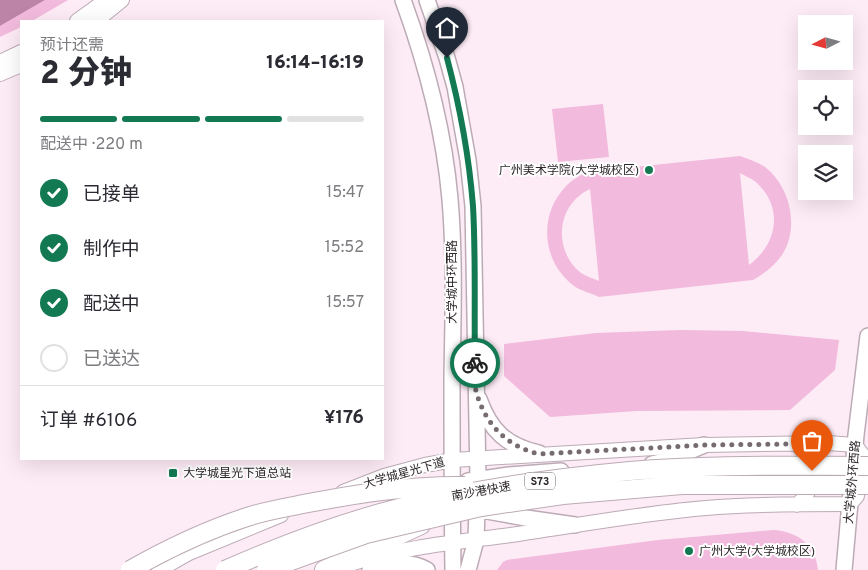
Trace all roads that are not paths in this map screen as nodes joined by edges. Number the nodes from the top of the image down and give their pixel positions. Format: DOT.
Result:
graph roads {
  1 [pos="106,0"];
  2 [pos="122,0"];
  3 [pos="403,0"];
  4 [pos="427,0"];
  5 [pos="78,20"];
  6 [pos="97,20"];
  7 [pos="20,52"];
  8 [pos="0,62"];
  9 [pos="20,65"];
  10 [pos="0,74"];
  11 [pos="868,336"];
  12 [pos="475,389"];
  13 [pos="796,444"];
  14 [pos="704,445"];
  15 [pos="855,445"];
  16 [pos="539,454"];
  17 [pos="477,458"];
  18 [pos="453,460"];
  19 [pos="868,464"];
  20 [pos="478,479"];
  21 [pos="452,483"];
  22 [pos="868,485"];
  23 [pos="503,486"];
  24 [pos="850,504"];
  25 [pos="797,505"];
  26 [pos="305,506"];
  27 [pos="477,509"];
  28 [pos="452,512"];
  29 [pos="436,518"];
  30 [pos="575,525"];
  31 [pos="476,540"];
  32 [pos="453,541"];
  33 [pos="130,570"];
  34 [pos="159,570"];
  35 [pos="225,570"];
  36 [pos="240,570"];
  37 [pos="266,570"];
  38 [pos="324,570"];
  39 [pos="334,570"];
  40 [pos="370,570"];
  41 [pos="427,570"];
  42 [pos="453,570"];
  43 [pos="468,570"];
  44 [pos="844,570"];
  1 -- 5 [label="main road"];
  2 -- 6 [label="main road"];
  3 -- 18 [label="main road, 大学城中环西路"];
  4 -- 12 [label="main road, 大学城中环西路"];
  7 -- 8 [label="main road"];
  9 -- 10 [label="main road"];
  11 -- 15 [label="main road, 大学城外环西路"];
  12 -- 16 [label="main road"];
  12 -- 17 [label="main road, 大学城中环西路"];
  13 -- 14 [label="main road, 大学城星光下道"];
  13 -- 15 [label="main road, 大学城星光下道"];
  13 -- 25 [label="main road"];
  14 -- 16 [label="main road, 大学城星光下道"];
  14 -- 20 [label="main road"];
  15 -- 19 [label="main road"];
  15 -- 24 [label="main road, 大学城外环西路"];
  16 -- 17 [label="main road, 大学城星光下道"];
  17 -- 18 [label="main road, 大学城星光下道"];
  17 -- 20 [label="main road, 大学城中环西路"];
  18 -- 21 [label="main road, 大学城中环西路"];
  18 -- 26 [label="main road, 大学城星光下道"];
  19 -- 23 [label="highway, 南沙港快速 / S73, bridge"];
  20 -- 21 [label="main road"];
  20 -- 27 [label="main road, 大学城中环西路"];
  21 -- 26 [label="main road"];
  21 -- 28 [label="main road, 大学城中环西路"];
  22 -- 24 [label="main road"];
  22 -- 29 [label="highway, 南沙港快速 / S73, bridge"];
  23 -- 33 [label="highway, bridge"];
  23 -- 35 [label="highway, 南沙港快速 / S73, bridge"];
  24 -- 25 [label="main road"];
  24 -- 44 [label="main road, 大学城外环西路"];
  25 -- 30 [label="main road"];
  26 -- 34 [label="main road, 大学城星光下道"];
  27 -- 28 [label="main road"];
  27 -- 30 [label="main road"];
  27 -- 31 [label="main road, 大学城中环西路"];
  28 -- 32 [label="main road, 大学城中环西路"];
  28 -- 36 [label="main road"];
  29 -- 37 [label="highway, 南沙港快速 / S73, bridge"];
  29 -- 38 [label="highway, bridge"];
  30 -- 31 [label="main road"];
  31 -- 32 [label="main road"];
  31 -- 43 [label="main road, 大学城中环西路"];
  32 -- 39 [label="main road"];
  32 -- 42 [label="main road, 大学城中环西路"];
  40 -- 41 [label="main road"];
}
